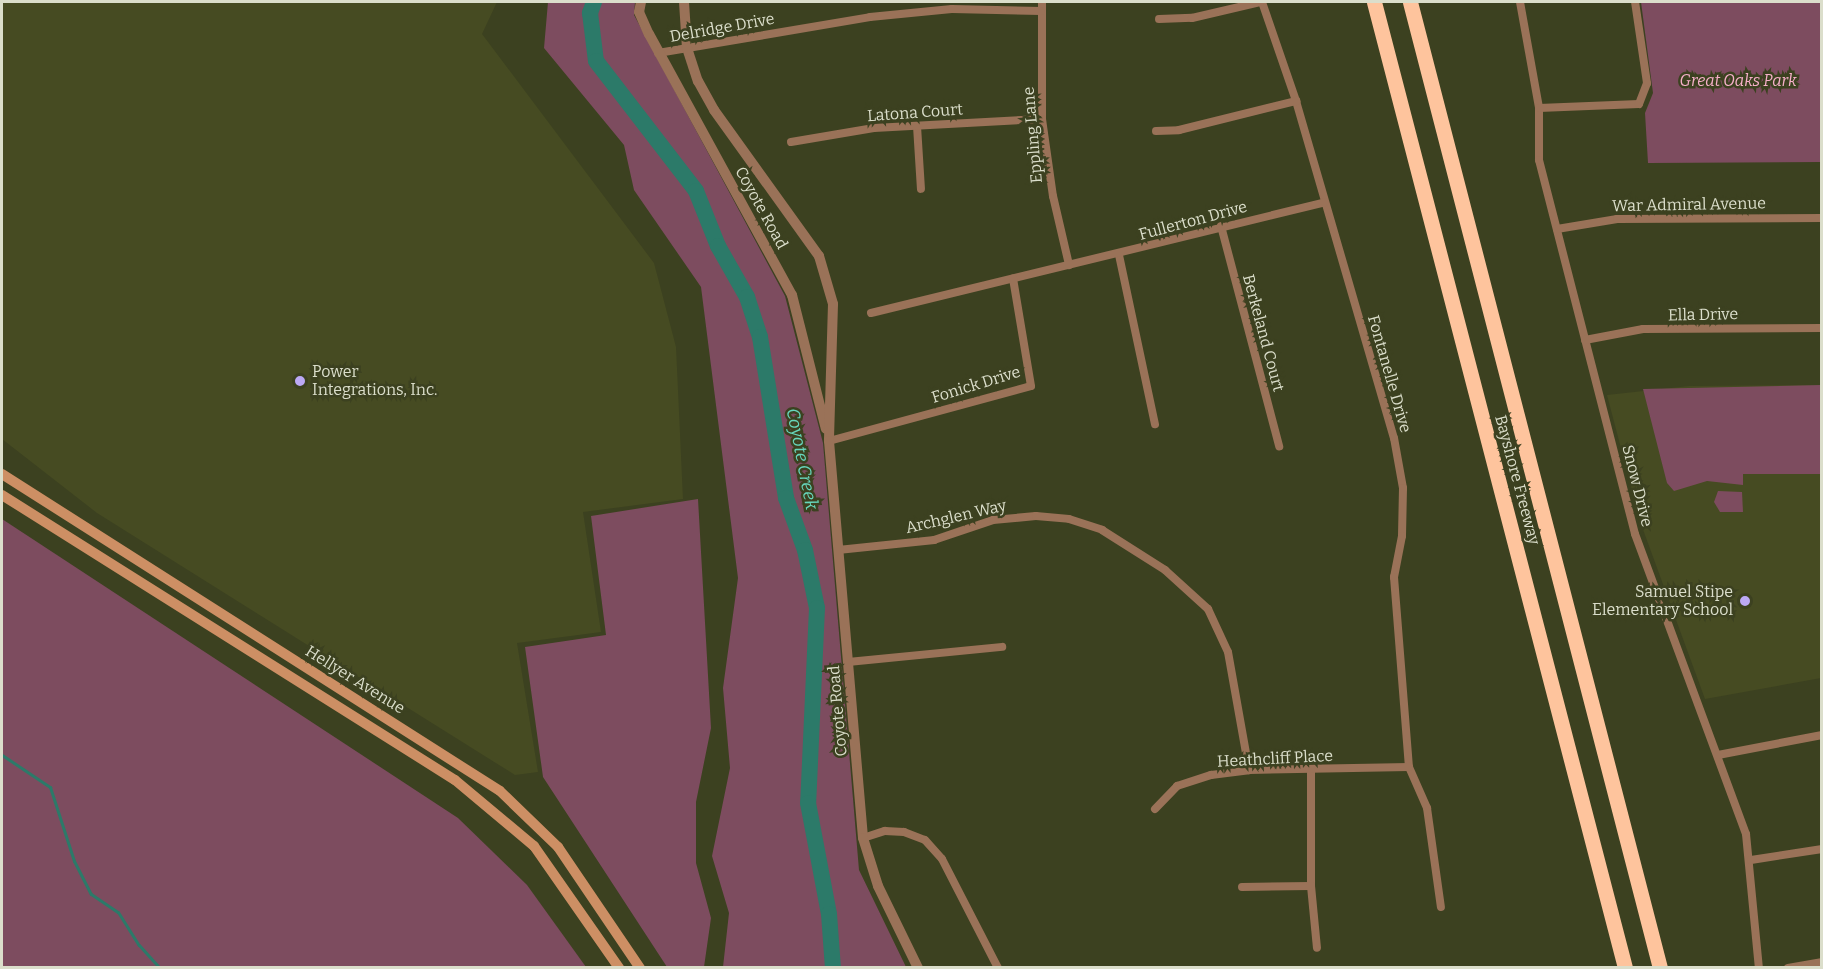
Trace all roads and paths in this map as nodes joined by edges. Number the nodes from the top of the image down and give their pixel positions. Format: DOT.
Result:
graph roads {
  1 [pos="641,2"];
  2 [pos="684,2"];
  3 [pos="1042,2"];
  4 [pos="1261,2"];
  5 [pos="1374,2"];
  6 [pos="1410,2"];
  7 [pos="1520,2"];
  8 [pos="1635,2"];
  9 [pos="1041,10"];
  10 [pos="1159,19"];
  11 [pos="687,48"];
  12 [pos="658,53"];
  13 [pos="1296,101"];
  14 [pos="1539,108"];
  15 [pos="1042,119"];
  16 [pos="917,126"];
  17 [pos="1156,131"];
  18 [pos="791,142"];
  19 [pos="921,189"];
  20 [pos="1325,202"];
  21 [pos="1821,218"];
  22 [pos="1221,226"];
  23 [pos="1557,229"];
  24 [pos="1119,255"];
  25 [pos="1069,265"];
  26 [pos="1013,279"];
  27 [pos="871,313"];
  28 [pos="1821,328"];
  29 [pos="1585,340"];
  30 [pos="1155,424"];
  31 [pos="829,441"];
  32 [pos="1279,446"];
  33 [pos="2,474"];
  34 [pos="2,495"];
  35 [pos="838,550"];
  36 [pos="267,642"];
  37 [pos="1002,647"];
  38 [pos="259,658"];
  39 [pos="848,662"];
  40 [pos="1821,735"];
  41 [pos="1718,755"];
  42 [pos="1409,767"];
  43 [pos="1249,770"];
  44 [pos="1311,770"];
  45 [pos="1155,809"];
  46 [pos="863,838"];
  47 [pos="1821,849"];
  48 [pos="1751,860"];
  49 [pos="584,883"];
  50 [pos="1311,886"];
  51 [pos="1242,887"];
  52 [pos="570,893"];
  53 [pos="1441,907"];
  54 [pos="1317,948"];
  55 [pos="1821,962"];
  56 [pos="620,968"];
  57 [pos="640,968"];
  58 [pos="918,968"];
  59 [pos="998,968"];
  60 [pos="1625,968"];
  61 [pos="1660,968"];
  62 [pos="1759,968"];
  63 [pos="1788,968"];
  1 -- 12 [label="street, Coyote Road"];
  2 -- 11 [label="street, Coyote Road"];
  3 -- 9 [label="street, Eppling Lane"];
  4 -- 10 [label="street"];
  4 -- 13 [label="street, Fontanelle Drive"];
  5 -- 60 [label="highway, Bayshore Freeway"];
  6 -- 61 [label="highway, Bayshore Freeway"];
  7 -- 14 [label="street, Snow Drive"];
  8 -- 14 [label="street"];
  9 -- 11 [label="street, Delridge Drive"];
  9 -- 15 [label="street, Eppling Lane"];
  11 -- 12 [label="street, Delridge Drive"];
  11 -- 31 [label="street, Coyote Road"];
  12 -- 31 [label="street, Coyote Road"];
  13 -- 17 [label="street"];
  13 -- 20 [label="street, Fontanelle Drive"];
  14 -- 23 [label="street, Snow Drive"];
  15 -- 16 [label="street, Latona Court"];
  15 -- 25 [label="street, Eppling Lane"];
  16 -- 18 [label="street, Latona Court"];
  16 -- 19 [label="street"];
  20 -- 22 [label="street, Fullerton Drive"];
  20 -- 42 [label="street, Fontanelle Drive"];
  21 -- 23 [label="street, War Admiral Avenue"];
  22 -- 24 [label="street, Fullerton Drive"];
  22 -- 32 [label="street, Berkeland Court"];
  23 -- 29 [label="street, Snow Drive"];
  24 -- 25 [label="street, Fullerton Drive"];
  24 -- 30 [label="street"];
  25 -- 26 [label="street, Fullerton Drive"];
  26 -- 27 [label="street, Fullerton Drive"];
  26 -- 31 [label="street, Fonick Drive"];
  28 -- 29 [label="street, Ella Drive"];
  29 -- 41 [label="street, Snow Drive"];
  31 -- 35 [label="street, Coyote Road"];
  33 -- 36 [label="main road, Hellyer Avenue"];
  34 -- 38 [label="main road, Hellyer Avenue"];
  35 -- 39 [label="street, Coyote Road"];
  35 -- 43 [label="street, Archglen Way"];
  36 -- 38 [label="main road"];
  36 -- 49 [label="main road, Hellyer Avenue"];
  37 -- 39 [label="street"];
  38 -- 52 [label="main road, Hellyer Avenue"];
  39 -- 46 [label="street, Coyote Road"];
  40 -- 41 [label="street"];
  41 -- 48 [label="street, Snow Drive"];
  42 -- 44 [label="street, Heathcliff Place"];
  42 -- 53 [label="street, Fontanelle Drive"];
  43 -- 44 [label="street, Heathcliff Place"];
  43 -- 45 [label="street, Heathcliff Place"];
  44 -- 50 [label="street"];
  46 -- 58 [label="street, Coyote Road"];
  46 -- 59 [label="street"];
  47 -- 48 [label="street"];
  48 -- 62 [label="street, Snow Drive"];
  49 -- 52 [label="main road"];
  49 -- 57 [label="main road, Hellyer Avenue"];
  50 -- 51 [label="street"];
  50 -- 54 [label="street"];
  52 -- 56 [label="main road, Hellyer Avenue"];
  55 -- 63 [label="street"];
}
